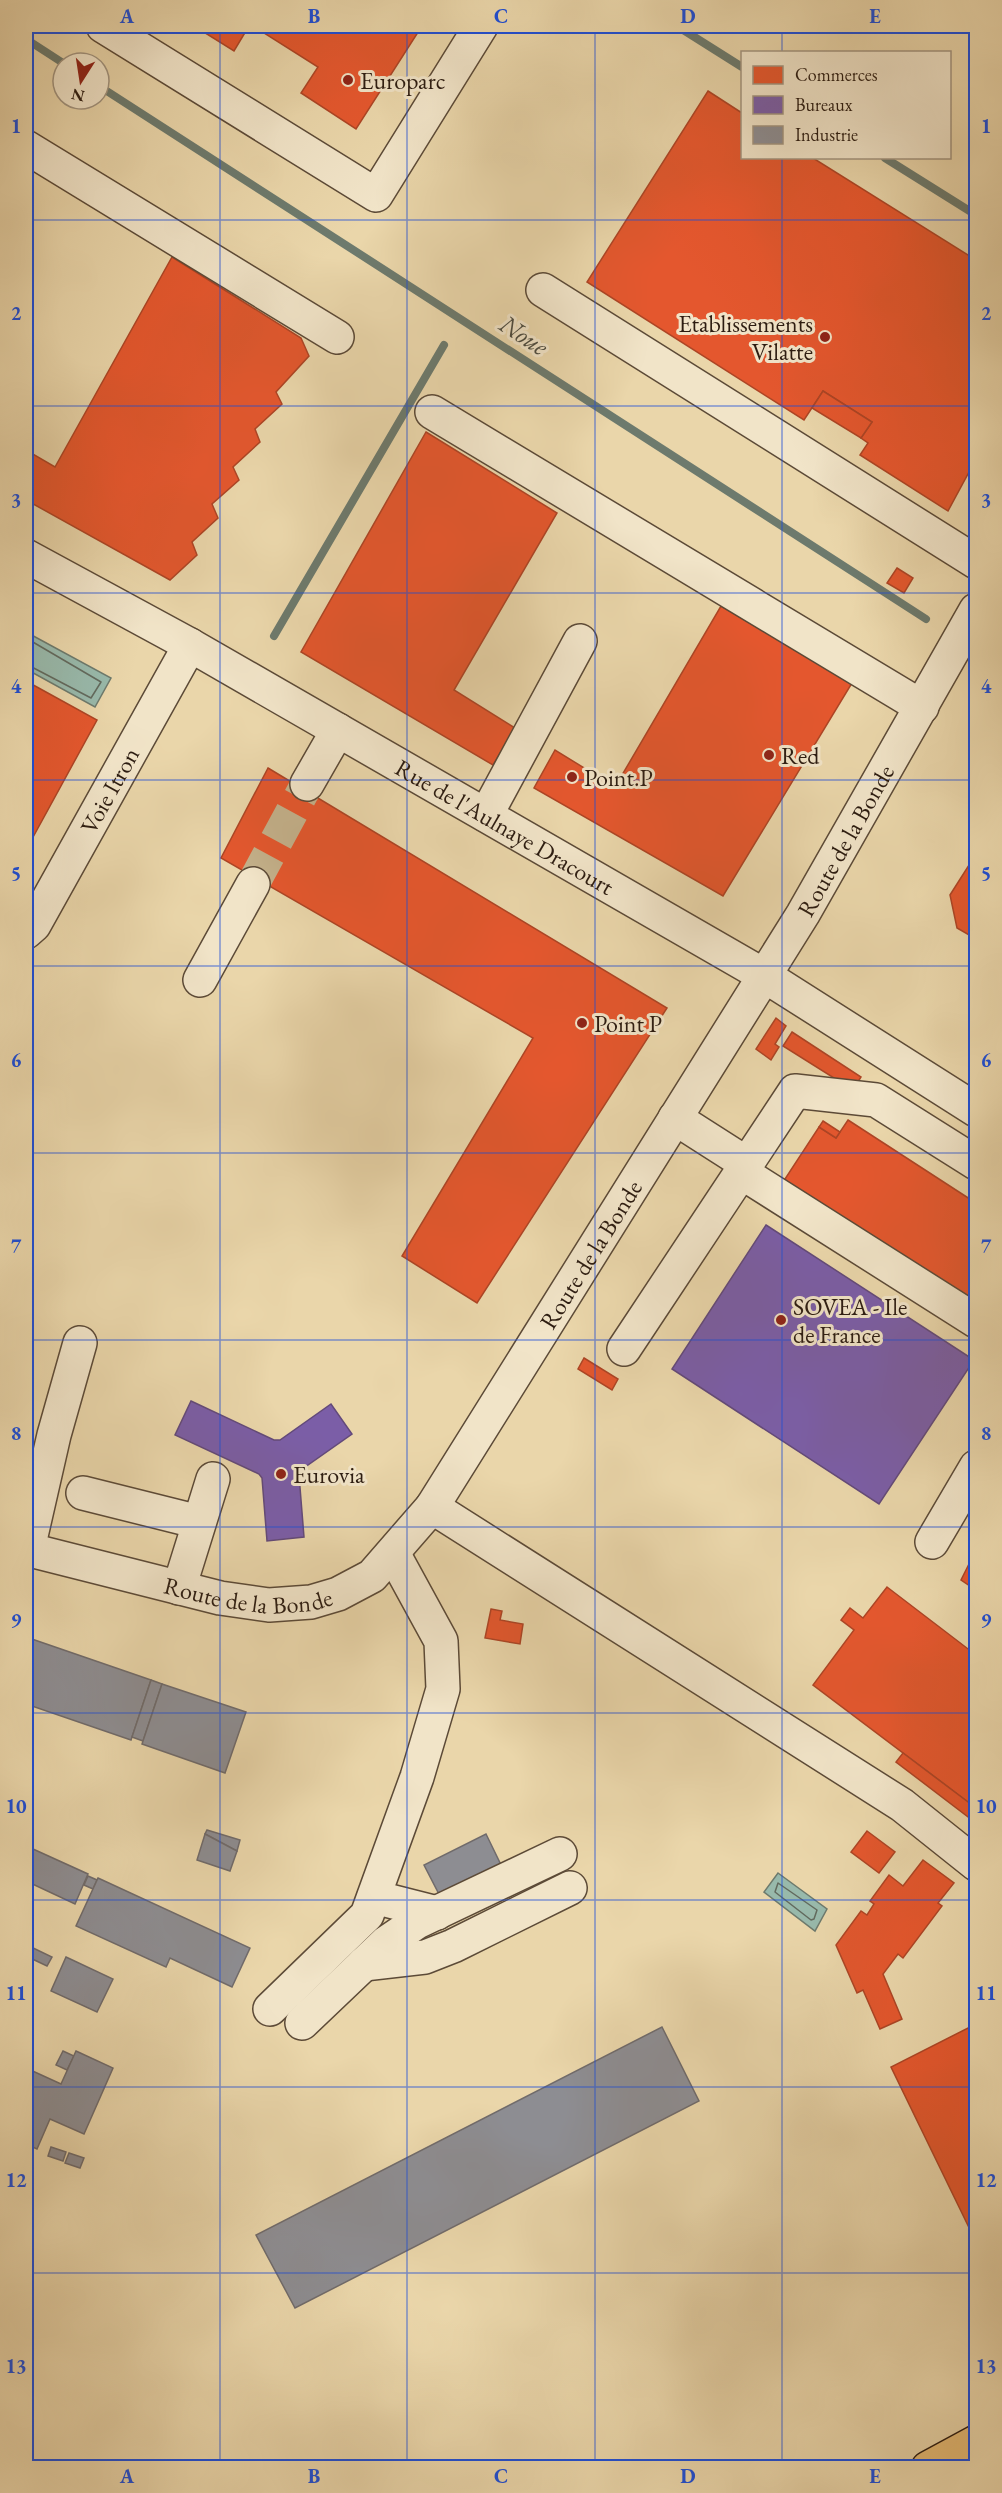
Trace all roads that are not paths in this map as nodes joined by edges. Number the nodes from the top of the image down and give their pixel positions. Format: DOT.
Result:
graph roads {
  1 [pos="103,26"];
  2 [pos="482,26"];
  3 [pos="26,147"];
  4 [pos="543,290"];
  5 [pos="337,337"];
  6 [pos="432,412"];
  7 [pos="26,555"];
  8 [pos="976,562"];
  9 [pos="976,610"];
  10 [pos="579,641"];
  11 [pos="190,645"];
  12 [pos="922,707"];
  13 [pos="338,730"];
  14 [pos="307,784"];
  15 [pos="486,815"];
  16 [pos="253,884"];
  17 [pos="26,932"];
  18 [pos="765,976"];
  19 [pos="200,980"];
  20 [pos="976,1110"];
  21 [pos="675,1118"];
  22 [pos="976,1163"];
  23 [pos="744,1168"];
  24 [pos="976,1321"];
  25 [pos="80,1343"];
  26 [pos="624,1349"];
  27 [pos="976,1467"];
  28 [pos="213,1479"];
  29 [pos="83,1492"];
  30 [pos="432,1507"];
  31 [pos="199,1522"];
  32 [pos="932,1542"];
  33 [pos="27,1549"];
  34 [pos="394,1555"];
  35 [pos="179,1588"];
  36 [pos="560,1854"];
  37 [pos="976,1864"];
  38 [pos="570,1888"];
  39 [pos="386,1900"];
  40 [pos="437,1913"];
  41 [pos="364,1964"];
  42 [pos="270,2009"];
  43 [pos="303,2022"];
  44 [pos="976,2442"];
  45 [pos="928,2468"];
  1 -- 2 [label="street"];
  3 -- 5 [label="street"];
  4 -- 8 [label="street"];
  6 -- 12 [label="street"];
  7 -- 11 [label="street, Rue de l'Aulnaye Dracourt"];
  9 -- 12 [label="street, Route de la Bonde"];
  10 -- 15 [label="street"];
  11 -- 13 [label="street, Rue de l'Aulnaye Dracourt"];
  11 -- 17 [label="street, Voie Itron"];
  12 -- 18 [label="street, Route de la Bonde"];
  13 -- 14 [label="street"];
  13 -- 15 [label="street, Rue de l'Aulnaye Dracourt"];
  15 -- 18 [label="street, Rue de l'Aulnaye Dracourt"];
  16 -- 19 [label="street"];
  18 -- 20 [label="street, Rue de l'Aulnaye Dracourt"];
  18 -- 21 [label="street, Route de la Bonde"];
  21 -- 23 [label="street"];
  21 -- 30 [label="street, Route de la Bonde"];
  22 -- 23 [label="street"];
  23 -- 24 [label="street"];
  23 -- 26 [label="street"];
  25 -- 33 [label="street"];
  27 -- 32 [label="street"];
  28 -- 31 [label="street"];
  29 -- 31 [label="street"];
  30 -- 34 [label="street, Route de la Bonde"];
  30 -- 37 [label="street"];
  31 -- 35 [label="street"];
  33 -- 35 [label="street, Route de la Bonde"];
  34 -- 35 [label="street, Route de la Bonde"];
  34 -- 39 [label="street"];
  36 -- 40 [label="street"];
  38 -- 41 [label="street"];
  39 -- 40 [label="street"];
  39 -- 42 [label="street"];
  40 -- 41 [label="street"];
  41 -- 43 [label="street"];
  44 -- 45 [label="main road"];
}
